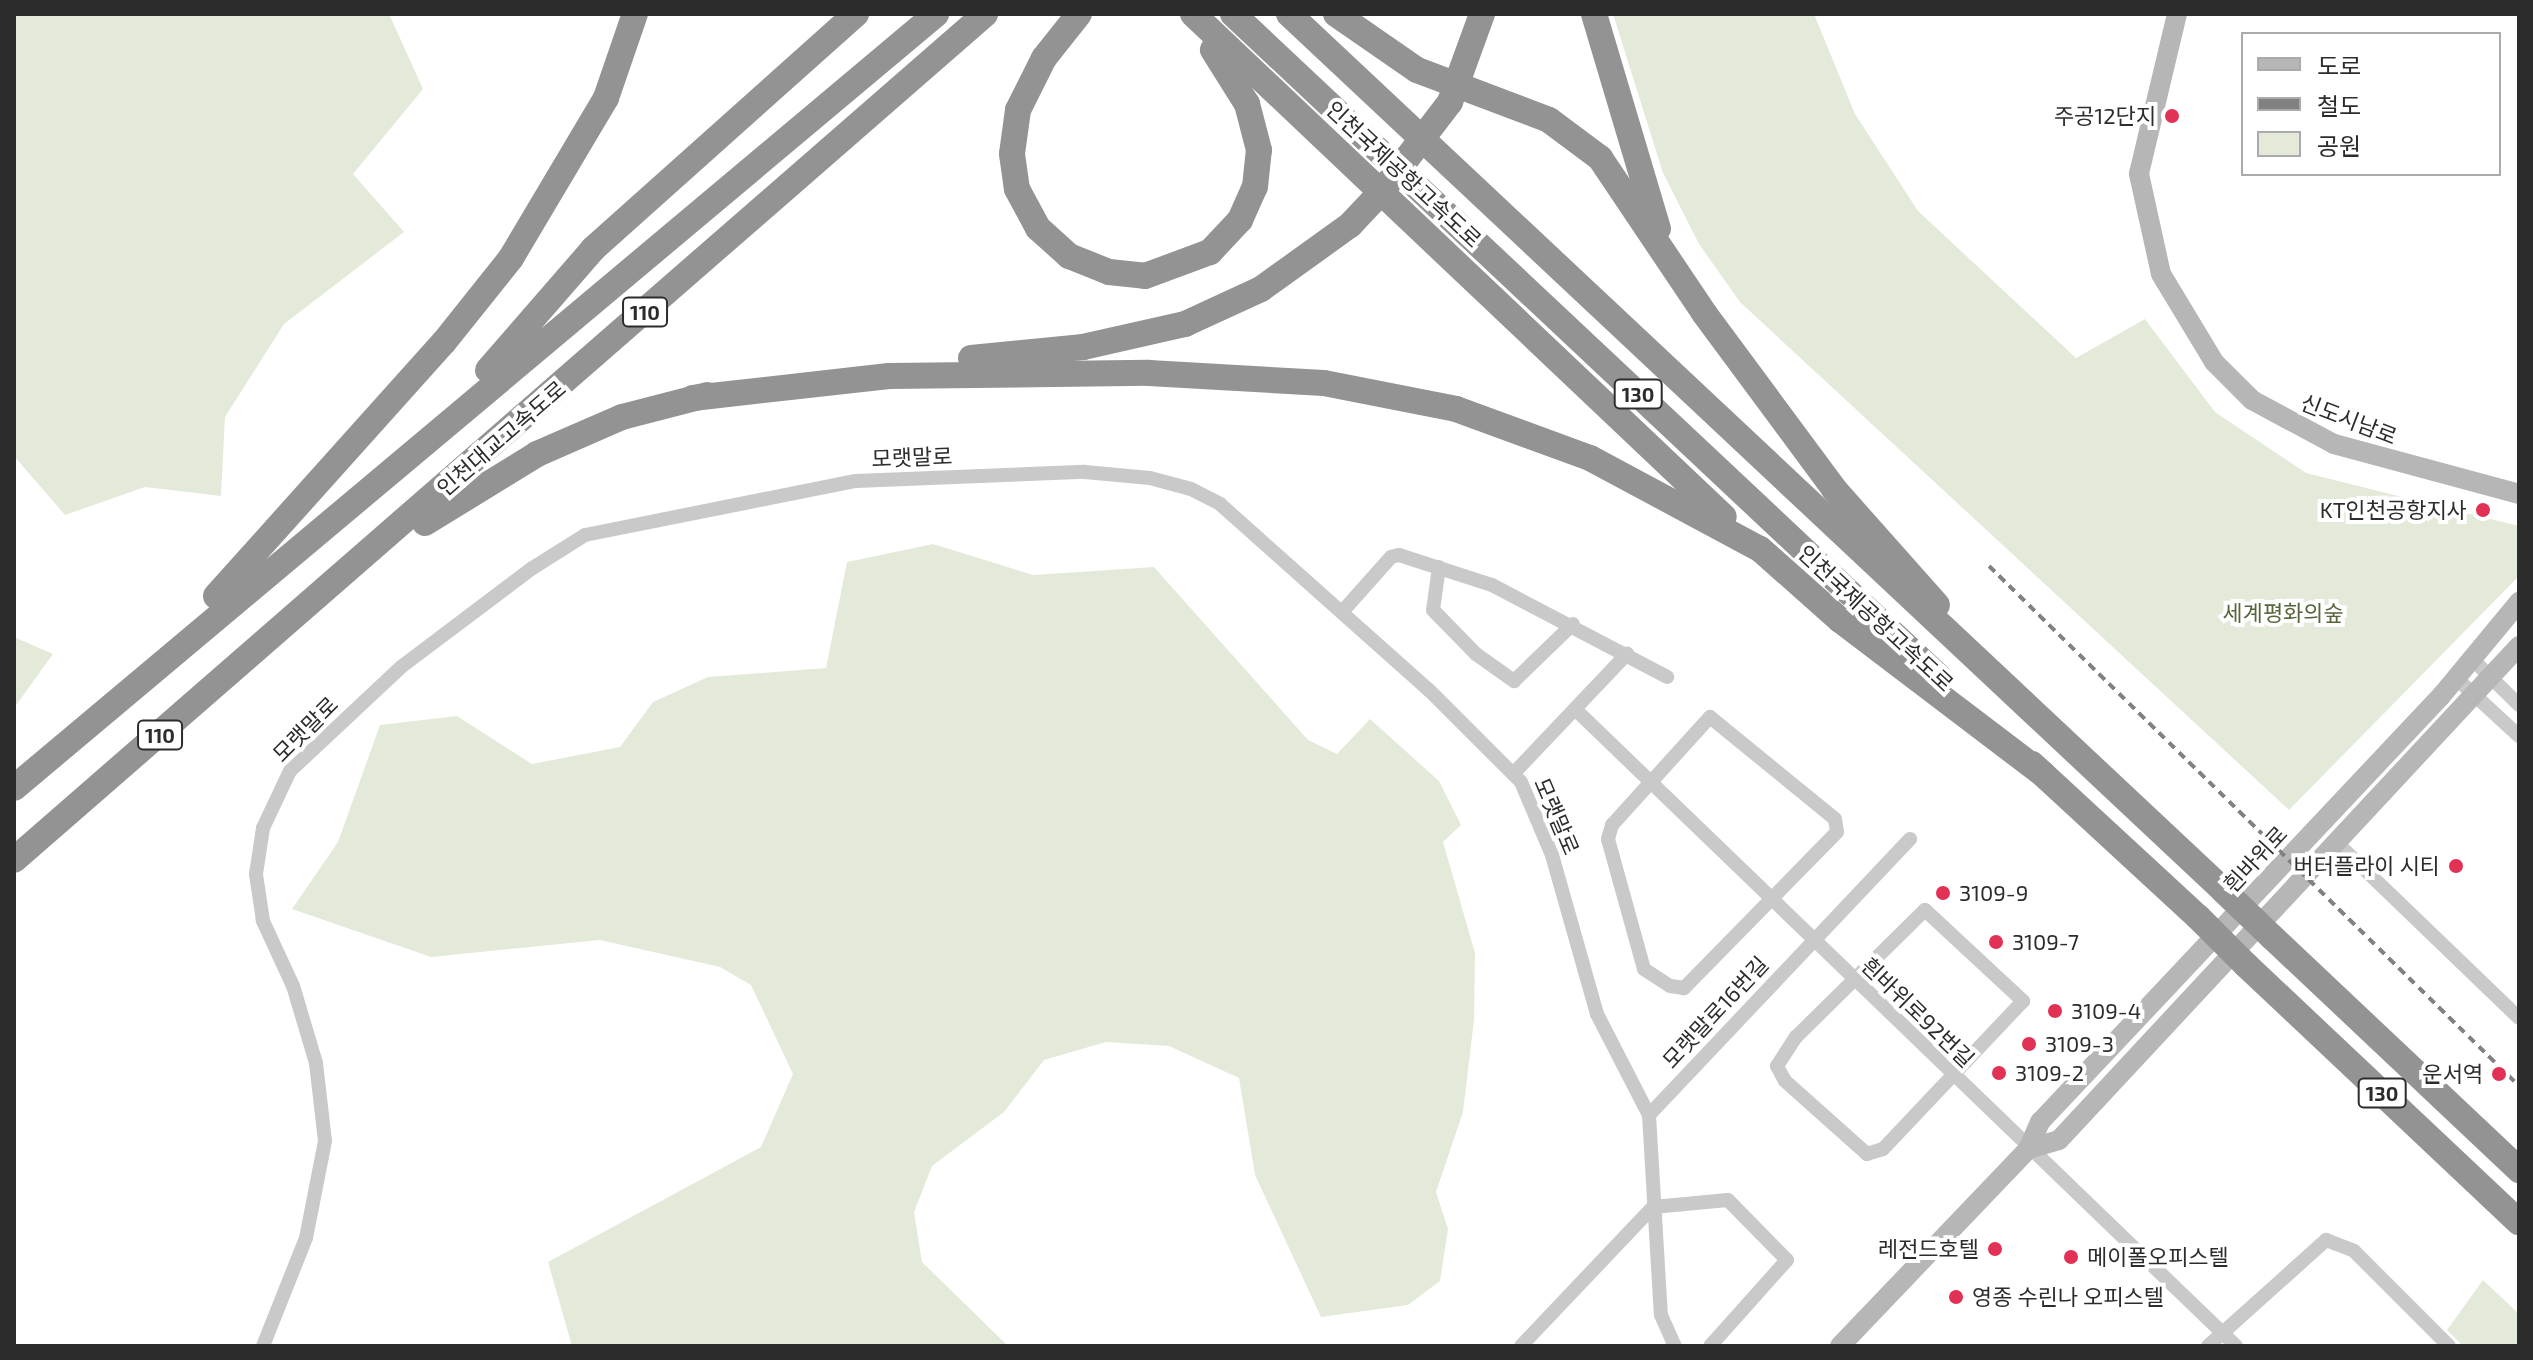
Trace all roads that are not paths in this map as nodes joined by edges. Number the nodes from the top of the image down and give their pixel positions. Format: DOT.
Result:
graph roads {
  1 [pos="635,14"];
  2 [pos="856,14"];
  3 [pos="936,14"];
  4 [pos="985,14"];
  5 [pos="1079,14"];
  6 [pos="1190,14"];
  7 [pos="1233,14"];
  8 [pos="1289,14"];
  9 [pos="1336,14"];
  10 [pos="1482,14"];
  11 [pos="1594,14"];
  12 [pos="2177,14"];
  13 [pos="1664,248"];
  14 [pos="693,398"];
  15 [pos="439,427"];
  16 [pos="2519,494"];
  17 [pos="1760,549"];
  18 [pos="1439,567"];
  19 [pos="2519,602"];
  20 [pos="305,609"];
  21 [pos="1342,612"];
  22 [pos="1573,624"];
  23 [pos="2519,646"];
  24 [pos="1627,654"];
  25 [pos="2470,657"];
  26 [pos="1979,660"];
  27 [pos="143,675"];
  28 [pos="1667,677"];
  29 [pos="2455,677"];
  30 [pos="2490,677"];
  31 [pos="2474,693"];
  32 [pos="2519,705"];
  33 [pos="1576,710"];
  34 [pos="2519,736"];
  35 [pos="1513,774"];
  36 [pos="2043,774"];
  37 [pos="1649,781"];
  38 [pos="14,788"];
  39 [pos="1910,839"];
  40 [pos="2335,841"];
  41 [pos="14,860"];
  42 [pos="1769,901"];
  43 [pos="1813,940"];
  44 [pos="1852,981"];
  45 [pos="2519,1018"];
  46 [pos="1954,1077"];
  47 [pos="1649,1115"];
  48 [pos="2028,1149"];
  49 [pos="2519,1170"];
  50 [pos="1653,1207"];
  51 [pos="2519,1222"];
  52 [pos="2221,1332"];
  53 [pos="1525,1344"];
  54 [pos="263,1346"];
  55 [pos="1675,1346"];
  56 [pos="1710,1346"];
  57 [pos="1840,1346"];
  58 [pos="2208,1346"];
  59 [pos="2236,1346"];
  60 [pos="2449,1346"];
  1 -- 27 [label="highway"];
  2 -- 15 [label="highway"];
  3 -- 15 [label="highway, 110"];
  4 -- 20 [label="highway, 인천대교고속도로 / 110"];
  5 -- 6 [label="highway"];
  6 -- 17 [label="highway"];
  7 -- 36 [label="highway, 인천국제공항고속도로 / 130"];
  8 -- 26 [label="highway, 인천국제공항고속도로 / 130"];
  9 -- 13 [label="highway"];
  10 -- 14 [label="highway, bridge"];
  11 -- 13 [label="highway"];
  12 -- 16 [label="street, 신도시남로"];
  13 -- 26 [label="highway"];
  14 -- 17 [label="highway"];
  14 -- 20 [label="highway"];
  15 -- 27 [label="highway, 110"];
  17 -- 36 [label="highway"];
  18 -- 21 [label="street"];
  18 -- 22 [label="street"];
  18 -- 22 [label="street"];
  19 -- 25 [label="street, 흰바위로"];
  20 -- 41 [label="highway, 인천대교고속도로 / 110"];
  21 -- 35 [label="street, 모랫말로"];
  21 -- 54 [label="street, 모랫말로"];
  22 -- 24 [label="street"];
  23 -- 30 [label="street, 흰바위로"];
  24 -- 28 [label="street"];
  24 -- 33 [label="street"];
  25 -- 29 [label="street, 흰바위로"];
  25 -- 30 [label="street"];
  26 -- 49 [label="highway, 인천국제공항고속도로 / 130, bridge"];
  27 -- 38 [label="highway, 110"];
  29 -- 31 [label="street"];
  29 -- 48 [label="street, 흰바위로"];
  30 -- 31 [label="street, 흰바위로"];
  30 -- 32 [label="street"];
  31 -- 34 [label="street"];
  31 -- 40 [label="street, 흰바위로"];
  33 -- 35 [label="street"];
  33 -- 37 [label="street"];
  35 -- 47 [label="street, 모랫말로"];
  36 -- 51 [label="highway, 인천국제공항고속도로 / 130, bridge"];
  37 -- 42 [label="street"];
  37 -- 42 [label="street, 모랫말로16번길"];
  37 -- 42 [label="street, 모랫말로16번길"];
  39 -- 43 [label="street, 모랫말로16번길"];
  40 -- 45 [label="street"];
  40 -- 48 [label="street, 흰바위로"];
  42 -- 43 [label="street"];
  43 -- 44 [label="street, 흰바위로92번길"];
  43 -- 47 [label="street, 모랫말로16번길"];
  44 -- 46 [label="street, 흰바위로92번길"];
  44 -- 46 [label="street"];
  44 -- 46 [label="street"];
  46 -- 48 [label="street, 흰바위로92번길"];
  47 -- 50 [label="street, 모랫말로"];
  48 -- 52 [label="street, 흰바위로92번길"];
  48 -- 57 [label="street, 흰바위로"];
  50 -- 53 [label="street"];
  50 -- 55 [label="street, 모랫말로"];
  50 -- 56 [label="street"];
  52 -- 58 [label="street"];
  52 -- 59 [label="street, 흰바위로92번길"];
  52 -- 60 [label="street"];
}
